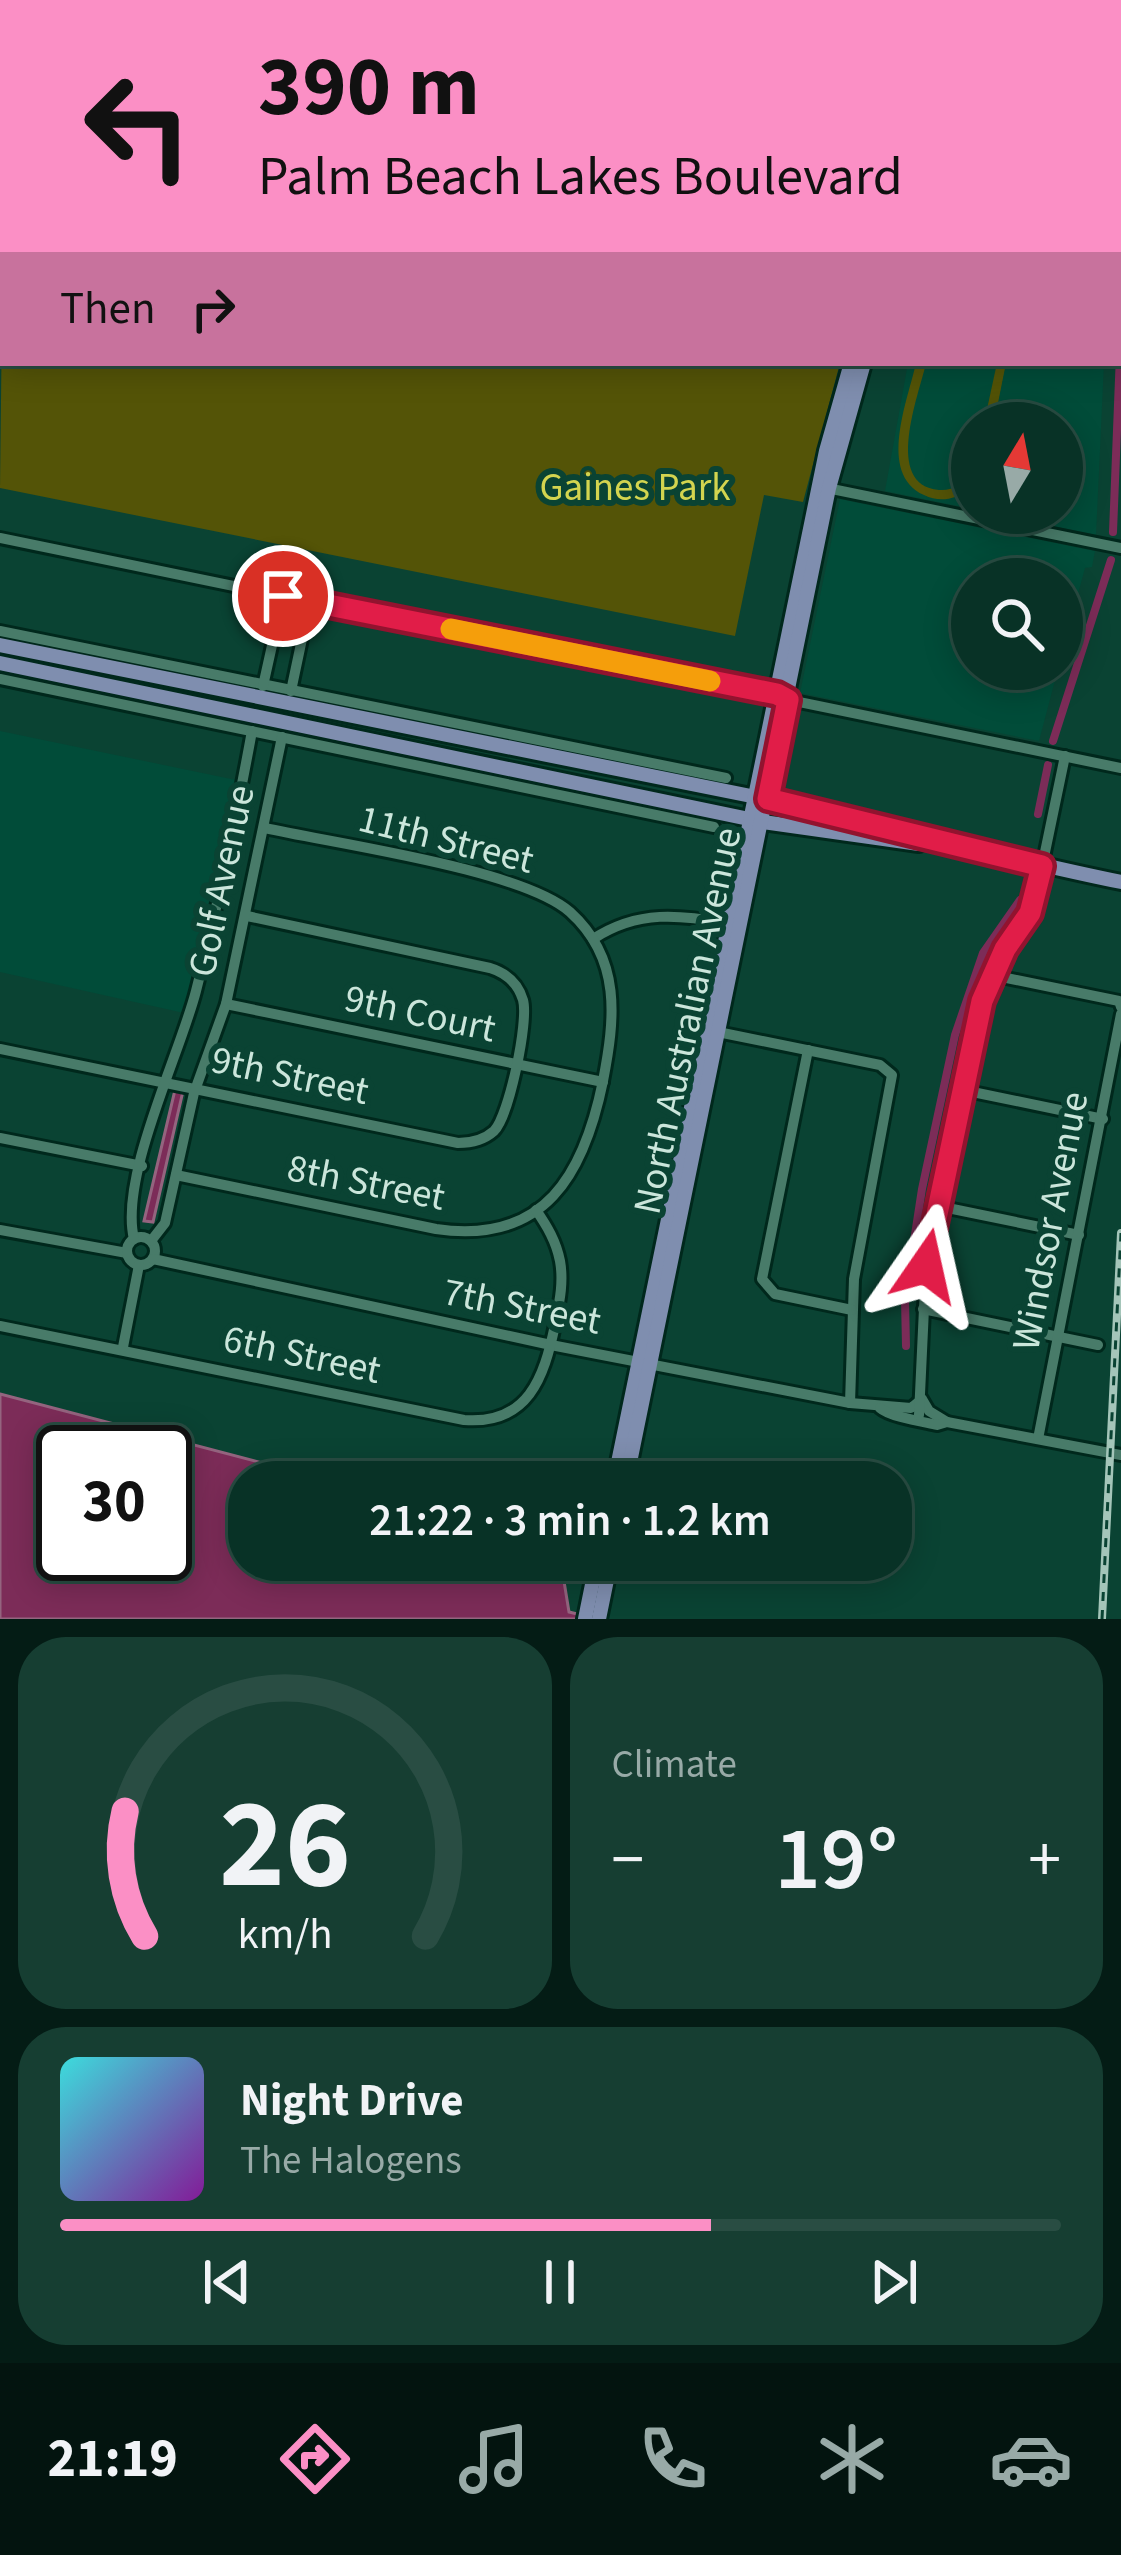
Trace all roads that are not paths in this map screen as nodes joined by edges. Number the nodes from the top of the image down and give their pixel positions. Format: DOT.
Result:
graph roads {
  1 [pos="850,366"];
  2 [pos="863,366"];
  3 [pos="824,487"];
  4 [pos="0,538"];
  5 [pos="1121,548"];
  6 [pos="283,596"];
  7 [pos="310,601"];
  8 [pos="0,631"];
  9 [pos="0,645"];
  10 [pos="47,654"];
  11 [pos="0,663"];
  12 [pos="44,672"];
  13 [pos="0,679"];
  14 [pos="263,686"];
  15 [pos="291,691"];
  16 [pos="783,697"];
  17 [pos="376,715"];
  18 [pos="252,731"];
  19 [pos="282,737"];
  20 [pos="369,746"];
  21 [pos="515,750"];
  22 [pos="1065,756"];
  23 [pos="511,767"];
  24 [pos="1121,768"];
  25 [pos="664,772"];
  26 [pos="726,778"];
  27 [pos="561,786"];
  28 [pos="762,798"];
  29 [pos="757,821"];
  30 [pos="714,827"];
  31 [pos="265,828"];
  32 [pos="943,845"];
  33 [pos="1042,866"];
  34 [pos="1121,882"];
  35 [pos="247,916"];
  36 [pos="734,925"];
  37 [pos="593,939"];
  38 [pos="992,975"];
  39 [pos="226,1004"];
  40 [pos="1120,1008"];
  41 [pos="712,1031"];
  42 [pos="0,1049"];
  43 [pos="808,1050"];
  44 [pos="515,1064"];
  45 [pos="164,1079"];
  46 [pos="602,1082"];
  47 [pos="196,1087"];
  48 [pos="963,1090"];
  49 [pos="1102,1119"];
  50 [pos="0,1138"];
  51 [pos="142,1166"];
  52 [pos="176,1175"];
  53 [pos="938,1206"];
  54 [pos="536,1210"];
  55 [pos="0,1230"];
  56 [pos="1079,1235"];
  57 [pos="134,1239"];
  58 [pos="151,1240"];
  59 [pos="128,1253"];
  60 [pos="153,1259"];
  61 [pos="139,1265"];
  62 [pos="922,1309"];
  63 [pos="852,1310"];
  64 [pos="0,1326"];
  65 [pos="1059,1337"];
  66 [pos="1098,1345"];
  67 [pos="550,1346"];
  68 [pos="123,1347"];
  69 [pos="645,1362"];
  70 [pos="922,1399"];
  71 [pos="850,1403"];
  72 [pos="880,1408"];
  73 [pos="919,1414"];
  74 [pos="947,1422"];
  75 [pos="1038,1439"];
  76 [pos="1121,1455"];
  77 [pos="619,1461"];
  78 [pos="629,1461"];
  79 [pos="596,1581"];
  80 [pos="603,1581"];
  81 [pos="592,1617"];
  1 -- 3 [label="main road, North Australian Avenue"];
  2 -- 3 [label="main road, North Australian Avenue"];
  3 -- 5 [label="street"];
  3 -- 16 [label="main road, North Australian Avenue"];
  4 -- 6 [label="street"];
  6 -- 7 [label="street"];
  6 -- 14 [label="street"];
  7 -- 15 [label="street"];
  7 -- 16 [label="street"];
  8 -- 14 [label="street"];
  9 -- 10 [label="main road"];
  10 -- 12 [label="main road"];
  10 -- 17 [label="main road"];
  11 -- 12 [label="main road"];
  12 -- 20 [label="main road"];
  13 -- 18 [label="street"];
  14 -- 15 [label="street"];
  15 -- 17 [label="street"];
  16 -- 22 [label="street"];
  16 -- 28 [label="main road, North Australian Avenue"];
  17 -- 21 [label="main road"];
  17 -- 25 [label="street"];
  18 -- 19 [label="street"];
  18 -- 45 [label="street, Golf Avenue"];
  19 -- 20 [label="street"];
  19 -- 31 [label="street, Golf Avenue"];
  20 -- 23 [label="main road"];
  20 -- 27 [label="street"];
  21 -- 23 [label="main road"];
  21 -- 25 [label="main road"];
  22 -- 24 [label="street"];
  22 -- 33 [label="street"];
  23 -- 27 [label="main road"];
  25 -- 26 [label="street"];
  25 -- 28 [label="main road"];
  27 -- 29 [label="main road"];
  27 -- 30 [label="street"];
  28 -- 29 [label="main road, North Australian Avenue"];
  28 -- 32 [label="main road"];
  29 -- 32 [label="main road"];
  29 -- 36 [label="main road, North Australian Avenue"];
  31 -- 35 [label="street, Golf Avenue"];
  31 -- 37 [label="street, 11th Street"];
  32 -- 33 [label="main road"];
  33 -- 34 [label="main road"];
  33 -- 38 [label="street"];
  35 -- 39 [label="street, Golf Avenue"];
  35 -- 44 [label="street, 9th Street"];
  36 -- 37 [label="street"];
  36 -- 41 [label="main road, North Australian Avenue"];
  37 -- 46 [label="street"];
  38 -- 40 [label="street"];
  38 -- 48 [label="street"];
  39 -- 44 [label="street, 9th Court"];
  39 -- 47 [label="street, Golf Avenue"];
  40 -- 49 [label="street, Windsor Avenue"];
  41 -- 43 [label="street"];
  41 -- 69 [label="main road, North Australian Avenue"];
  42 -- 45 [label="street, 9th Street"];
  43 -- 63 [label="street"];
  43 -- 63 [label="street"];
  44 -- 46 [label="street, 9th Court"];
  44 -- 47 [label="street, 9th Street"];
  45 -- 47 [label="street, 9th Street"];
  45 -- 51 [label="street, Golf Avenue"];
  46 -- 54 [label="street, 8th Street"];
  47 -- 52 [label="street, Golf Avenue"];
  48 -- 49 [label="street"];
  48 -- 53 [label="street"];
  49 -- 56 [label="street, Windsor Avenue"];
  50 -- 51 [label="street"];
  51 -- 57 [label="street, Golf Avenue"];
  52 -- 54 [label="street, 8th Street"];
  52 -- 58 [label="street, Golf Avenue"];
  53 -- 56 [label="street"];
  53 -- 62 [label="street"];
  54 -- 67 [label="street, 6th Street"];
  55 -- 59 [label="street"];
  56 -- 65 [label="street, Windsor Avenue"];
  57 -- 58 [label="street"];
  57 -- 59 [label="street"];
  58 -- 60 [label="street"];
  59 -- 61 [label="street"];
  60 -- 61 [label="street"];
  60 -- 67 [label="street, 7th Street"];
  61 -- 68 [label="street"];
  62 -- 65 [label="street"];
  62 -- 70 [label="street"];
  63 -- 71 [label="street"];
  64 -- 68 [label="street, 6th Street"];
  65 -- 66 [label="street"];
  65 -- 75 [label="street, Windsor Avenue"];
  67 -- 68 [label="street, 6th Street"];
  67 -- 69 [label="street, 7th Street"];
  69 -- 71 [label="street, 7th Street"];
  69 -- 77 [label="main road, North Australian Avenue"];
  69 -- 78 [label="main road, North Australian Avenue"];
  70 -- 72 [label="street, 7th Street"];
  70 -- 73 [label="street"];
  70 -- 74 [label="street"];
  71 -- 72 [label="street, 7th Street"];
  72 -- 73 [label="street, 7th Street"];
  73 -- 74 [label="street, 7th Street"];
  74 -- 75 [label="street, 7th Street"];
  75 -- 76 [label="street, 7th Street"];
  79 -- 81 [label="main road"];
  80 -- 81 [label="main road"];
}
